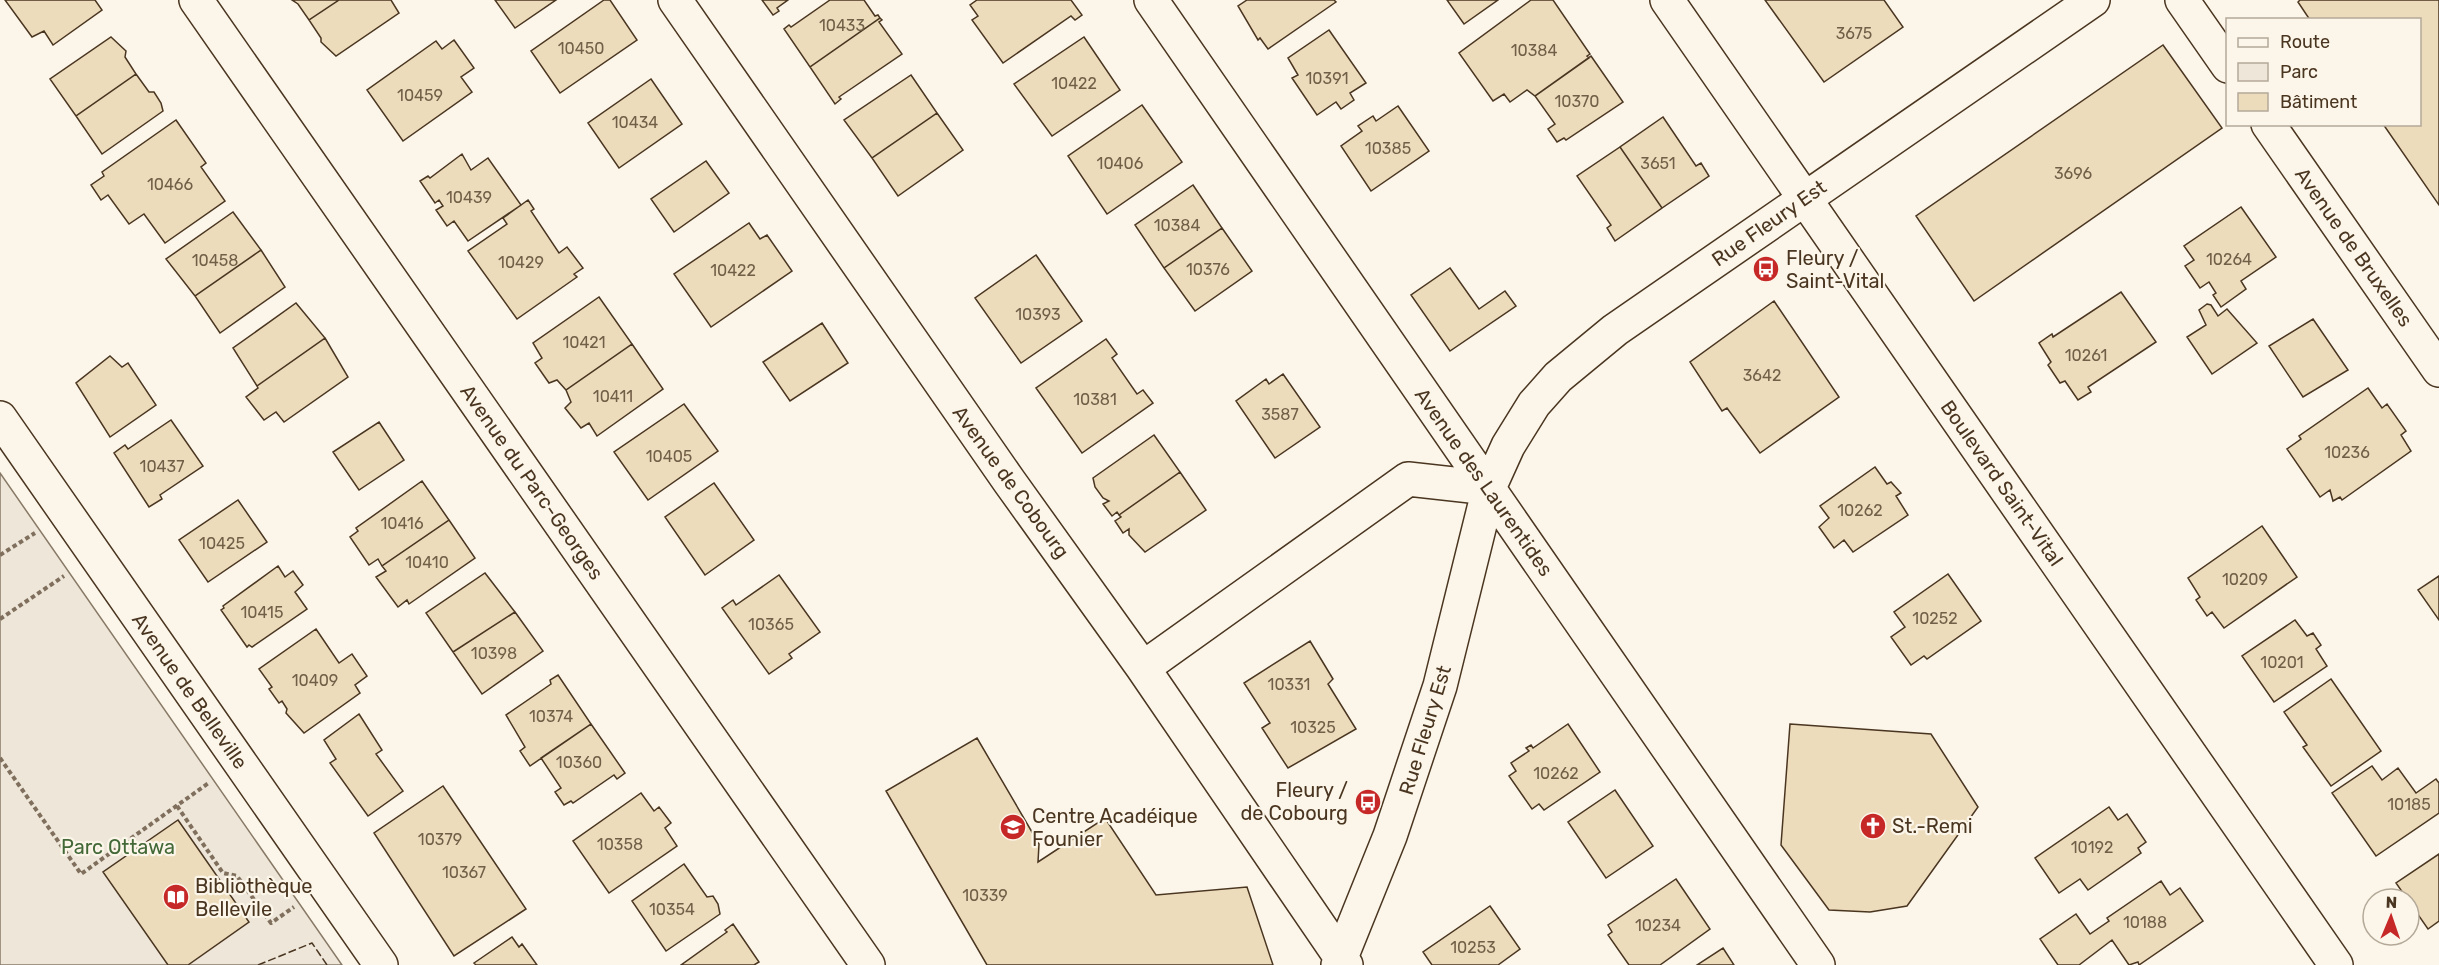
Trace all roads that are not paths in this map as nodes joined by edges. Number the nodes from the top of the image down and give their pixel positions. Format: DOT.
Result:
graph roads {
  1 [pos="196,0"];
  2 [pos="675,0"];
  3 [pos="1151,0"];
  4 [pos="1667,0"];
  5 [pos="2093,0"];
  6 [pos="2182,0"];
  7 [pos="2226,63"];
  8 [pos="2269,126"];
  9 [pos="1805,198"];
  10 [pos="2439,370"];
  11 [pos="0,418"];
  12 [pos="1489,488"];
  13 [pos="1143,668"];
  14 [pos="1342,963"];
  15 [pos="381,965"];
  16 [pos="868,965"];
  17 [pos="1818,965"];
  18 [pos="2336,965"];
  1 -- 16 [label="street, Avenue du Parc-Georges"];
  2 -- 13 [label="street, Avenue de Cobourg"];
  3 -- 12 [label="street, Avenue des Laurentides"];
  4 -- 9 [label="street, Boulevard Saint-Vital"];
  5 -- 9 [label="street, Rue Fleury Est"];
  6 -- 7 [label="street"];
  8 -- 10 [label="street, Avenue de Bruxelles"];
  9 -- 12 [label="street, Rue Fleury Est"];
  9 -- 18 [label="street, Boulevard Saint-Vital"];
  11 -- 15 [label="street, Avenue de Belleville"];
  12 -- 13 [label="street"];
  12 -- 14 [label="street, Rue Fleury Est"];
  12 -- 17 [label="street, Avenue des Laurentides"];
  13 -- 14 [label="street, Avenue de Cobourg"];
}
